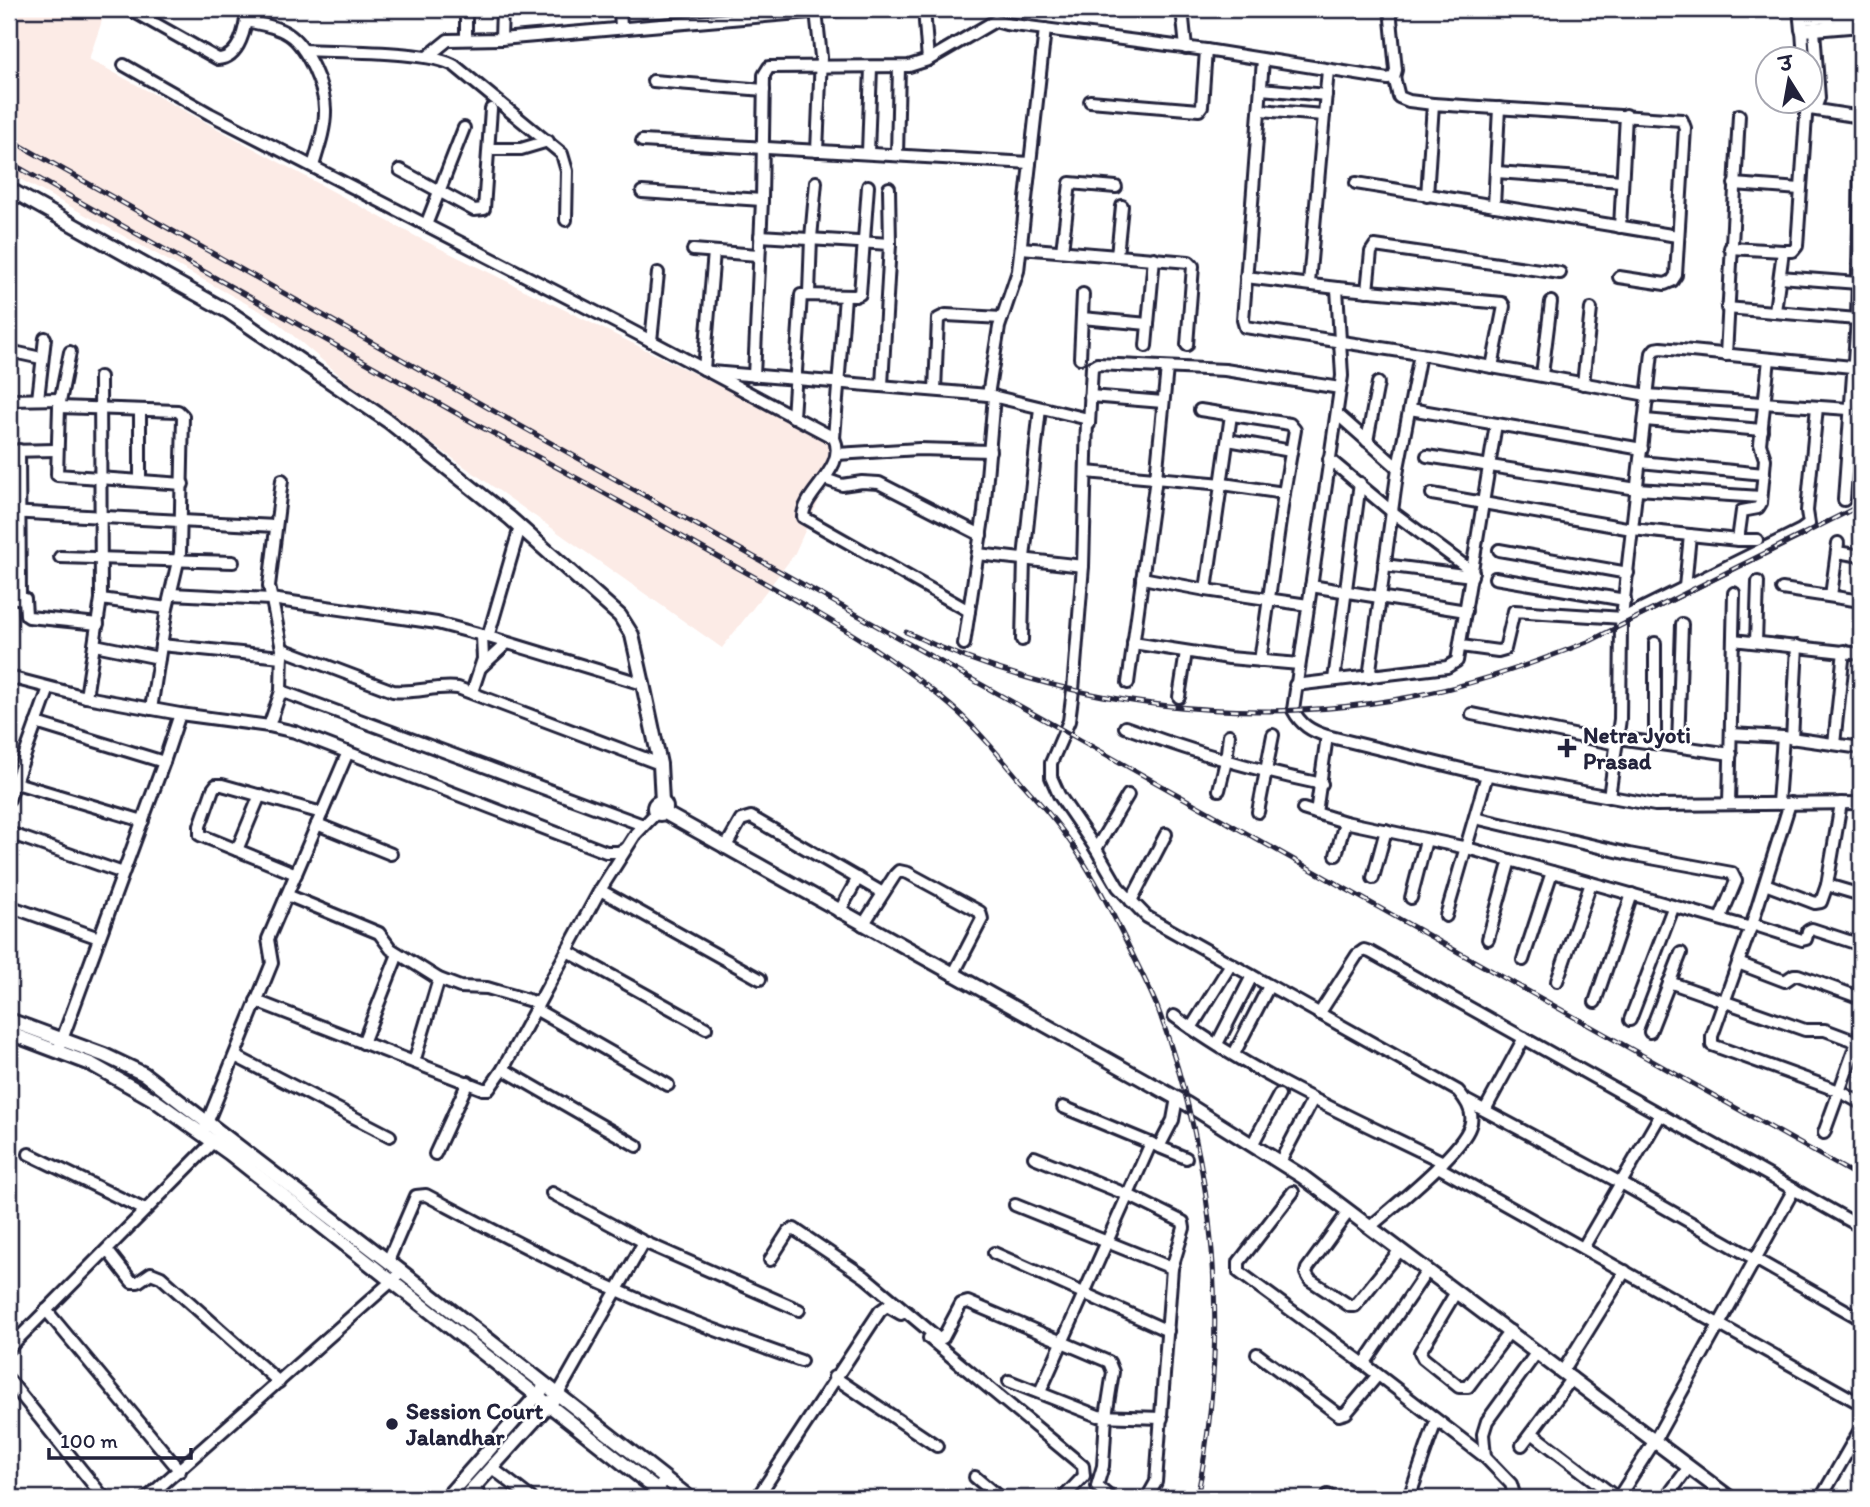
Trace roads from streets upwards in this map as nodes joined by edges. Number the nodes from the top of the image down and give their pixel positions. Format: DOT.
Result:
graph roads {
  1 [pos="129,9"];
  2 [pos="247,9"];
  3 [pos="466,9"];
  4 [pos="502,9"];
  5 [pos="620,9"];
  6 [pos="687,9"];
  7 [pos="845,9"];
  8 [pos="924,9"];
  9 [pos="991,9"];
  10 [pos="1182,9"];
  11 [pos="1390,9"];
  12 [pos="787,11"];
  13 [pos="816,11"];
  14 [pos="1861,14"];
  15 [pos="1807,19"];
  16 [pos="246,21"];
  17 [pos="995,21"];
  18 [pos="688,22"];
  19 [pos="1861,25"];
  20 [pos="621,28"];
  21 [pos="1045,29"];
  22 [pos="466,39"];
  23 [pos="501,39"];
  24 [pos="1805,46"];
  25 [pos="1811,46"];
  26 [pos="1186,48"];
  27 [pos="304,50"];
  28 [pos="1206,50"];
  29 [pos="427,57"];
  30 [pos="928,60"];
  31 [pos="1264,60"];
  32 [pos="124,65"];
  33 [pos="820,66"];
  34 [pos="871,67"];
  35 [pos="899,67"];
  36 [pos="1328,70"];
  37 [pos="1394,77"];
  38 [pos="653,81"];
  39 [pos="1261,89"];
  40 [pos="764,90"];
  41 [pos="1326,95"];
  42 [pos="1090,101"];
  43 [pos="1433,104"];
  44 [pos="1499,108"];
  45 [pos="491,109"];
  46 [pos="1260,110"];
  47 [pos="1825,111"];
  48 [pos="1324,115"];
  49 [pos="1626,115"];
  50 [pos="1738,115"];
  51 [pos="1807,116"];
  52 [pos="1861,117"];
  53 [pos="1861,125"];
  54 [pos="464,128"];
  55 [pos="548,141"];
  56 [pos="642,141"];
  57 [pos="762,148"];
  58 [pos="489,149"];
  59 [pos="817,150"];
  60 [pos="868,153"];
  61 [pos="897,155"];
  62 [pos="1030,163"];
  63 [pos="313,166"];
  64 [pos="400,170"];
  65 [pos="1497,172"];
  66 [pos="1622,181"];
  67 [pos="816,182"];
  68 [pos="1356,183"];
  69 [pos="1734,184"];
  70 [pos="868,186"];
  71 [pos="1116,187"];
  72 [pos="889,188"];
  73 [pos="9,189"];
  74 [pos="1800,189"];
  75 [pos="439,191"];
  76 [pos="642,192"];
  77 [pos="1427,196"];
  78 [pos="762,200"];
  79 [pos="1494,205"];
  80 [pos="1122,206"];
  81 [pos="566,220"];
  82 [pos="426,225"];
  83 [pos="1620,227"];
  84 [pos="760,236"];
  85 [pos="1677,236"];
  86 [pos="811,238"];
  87 [pos="863,242"];
  88 [pos="890,244"];
  89 [pos="1021,248"];
  90 [pos="1730,248"];
  91 [pos="693,250"];
  92 [pos="1062,251"];
  93 [pos="1783,251"];
  94 [pos="714,252"];
  95 [pos="758,255"];
  96 [pos="1117,255"];
  97 [pos="1154,258"];
  98 [pos="659,273"];
  99 [pos="1560,273"];
  100 [pos="1780,276"];
  101 [pos="1246,277"];
  102 [pos="1619,277"];
  103 [pos="1309,283"];
  104 [pos="1858,283"];
  105 [pos="1337,288"];
  106 [pos="1367,291"];
  107 [pos="809,293"];
  108 [pos="1083,294"];
  109 [pos="845,296"];
  110 [pos="1551,302"];
  111 [pos="1727,308"];
  112 [pos="1591,309"];
  113 [pos="1775,311"];
  114 [pos="1002,318"];
  115 [pos="1082,318"];
  116 [pos="1857,319"];
  117 [pos="1148,324"];
  118 [pos="45,338"];
  119 [pos="651,341"];
  120 [pos="1339,343"];
  121 [pos="1187,345"];
  122 [pos="1146,346"];
  123 [pos="9,351"];
  124 [pos="70,352"];
  125 [pos="1420,354"];
  126 [pos="1726,355"];
  127 [pos="41,358"];
  128 [pos="1080,358"];
  129 [pos="1769,359"];
  130 [pos="1492,367"];
  131 [pos="1852,367"];
  132 [pos="1167,368"];
  133 [pos="708,371"];
  134 [pos="754,376"];
  135 [pos="1542,376"];
  136 [pos="100,377"];
  137 [pos="796,379"];
  138 [pos="839,382"];
  139 [pos="1378,383"];
  140 [pos="1583,384"];
  141 [pos="882,385"];
  142 [pos="1340,388"];
  143 [pos="935,390"];
  144 [pos="1647,395"];
  145 [pos="991,396"];
  146 [pos="1090,396"];
  147 [pos="38,399"];
  148 [pos="9,400"];
  149 [pos="1163,402"];
  150 [pos="60,403"];
  151 [pos="1765,403"];
  152 [pos="1817,407"];
  153 [pos="1040,408"];
  154 [pos="99,409"];
  155 [pos="1410,409"];
  156 [pos="1849,409"];
  157 [pos="1200,410"];
  158 [pos="140,411"];
  159 [pos="1337,414"];
  160 [pos="1231,415"];
  161 [pos="793,417"];
  162 [pos="1645,420"];
  163 [pos="1088,424"];
  164 [pos="1496,424"];
  165 [pos="1762,430"];
  166 [pos="834,438"];
  167 [pos="1228,440"];
  168 [pos="1367,441"];
  169 [pos="1642,449"];
  170 [pos="14,450"];
  171 [pos="56,450"];
  172 [pos="990,451"];
  173 [pos="1292,451"];
  174 [pos="837,454"];
  175 [pos="1427,456"];
  176 [pos="1329,459"];
  177 [pos="1640,462"];
  178 [pos="1490,466"];
  179 [pos="1398,468"];
  180 [pos="1086,472"];
  181 [pos="1764,474"];
  182 [pos="102,477"];
  183 [pos="1156,478"];
  184 [pos="140,479"];
  185 [pos="825,479"];
  186 [pos="282,480"];
  187 [pos="1360,483"];
  188 [pos="183,484"];
  189 [pos="1223,484"];
  190 [pos="1637,489"];
  191 [pos="1284,493"];
  192 [pos="1432,494"];
  193 [pos="1761,497"];
  194 [pos="1844,500"];
  195 [pos="1484,502"];
  196 [pos="13,512"];
  197 [pos="1391,512"];
  198 [pos="102,516"];
  199 [pos="182,521"];
  200 [pos="276,526"];
  201 [pos="520,527"];
  202 [pos="1632,529"];
  203 [pos="981,535"];
  204 [pos="1690,535"];
  205 [pos="1738,540"];
  206 [pos="1757,540"];
  207 [pos="1499,550"];
  208 [pos="978,554"];
  209 [pos="102,556"];
  210 [pos="1861,556"];
  211 [pos="60,557"];
  212 [pos="1024,558"];
  213 [pos="179,560"];
  214 [pos="233,562"];
  215 [pos="1384,565"];
  216 [pos="1083,566"];
  217 [pos="1628,573"];
  218 [pos="1472,574"];
  219 [pos="1142,578"];
  220 [pos="1495,578"];
  221 [pos="1758,582"];
  222 [pos="1311,586"];
  223 [pos="1685,587"];
  224 [pos="1782,589"];
  225 [pos="1206,590"];
  226 [pos="1346,592"];
  227 [pos="1734,593"];
  228 [pos="171,594"];
  229 [pos="15,597"];
  230 [pos="1831,597"];
  231 [pos="1380,598"];
  232 [pos="102,599"];
  233 [pos="271,599"];
  234 [pos="1270,599"];
  235 [pos="1625,600"];
  236 [pos="1861,601"];
  237 [pos="1308,605"];
  238 [pos="167,608"];
  239 [pos="970,611"];
  240 [pos="1466,611"];
  241 [pos="1623,618"];
  242 [pos="98,624"];
  243 [pos="1682,624"];
  244 [pos="485,636"];
  245 [pos="1022,640"];
  246 [pos="1733,640"];
  247 [pos="1756,642"];
  248 [pos="507,643"];
  249 [pos="1133,643"];
  250 [pos="1655,643"];
  251 [pos="964,644"];
  252 [pos="95,645"];
  253 [pos="161,645"];
  254 [pos="1461,646"];
  255 [pos="1797,646"];
  256 [pos="1844,651"];
  257 [pos="1186,652"];
  258 [pos="282,653"];
  259 [pos="1861,654"];
  260 [pos="159,658"];
  261 [pos="1260,661"];
  262 [pos="1299,664"];
  263 [pos="481,667"];
  264 [pos="9,677"];
  265 [pos="1369,677"];
  266 [pos="1334,680"];
  267 [pos="1128,683"];
  268 [pos="643,684"];
  269 [pos="1295,685"];
  270 [pos="49,688"];
  271 [pos="281,691"];
  272 [pos="472,692"];
  273 [pos="1179,696"];
  274 [pos="86,697"];
  275 [pos="151,709"];
  276 [pos="180,714"];
  277 [pos="1472,714"];
  278 [pos="36,723"];
  279 [pos="269,726"];
  280 [pos="1125,727"];
  281 [pos="1229,734"];
  282 [pos="1731,734"];
  283 [pos="1273,735"];
  284 [pos="1327,736"];
  285 [pos="1787,738"];
  286 [pos="1617,741"];
  287 [pos="1655,743"];
  288 [pos="1834,744"];
  289 [pos="1678,746"];
  290 [pos="1861,748"];
  291 [pos="348,752"];
  292 [pos="1731,754"];
  293 [pos="1226,761"];
  294 [pos="164,762"];
  295 [pos="660,764"];
  296 [pos="1266,772"];
  297 [pos="1487,775"];
  298 [pos="16,783"];
  299 [pos="1322,784"];
  300 [pos="1219,790"];
  301 [pos="260,795"];
  302 [pos="1128,795"];
  303 [pos="1609,797"];
  304 [pos="9,799"];
  305 [pos="1778,803"];
  306 [pos="1790,803"];
  307 [pos="1841,803"];
  308 [pos="1861,803"];
  309 [pos="1729,804"];
  310 [pos="661,809"];
  311 [pos="1303,809"];
  312 [pos="1258,812"];
  313 [pos="322,813"];
  314 [pos="1316,813"];
  315 [pos="1475,818"];
  316 [pos="143,821"];
  317 [pos="1345,821"];
  318 [pos="317,824"];
  319 [pos="643,825"];
  320 [pos="1386,830"];
  321 [pos="9,832"];
  322 [pos="1166,834"];
  323 [pos="1426,840"];
  324 [pos="726,848"];
  325 [pos="1467,848"];
  326 [pos="237,849"];
  327 [pos="625,849"];
  328 [pos="1096,849"];
  329 [pos="391,854"];
  330 [pos="1336,855"];
  331 [pos="1510,860"];
  332 [pos="1552,872"];
  333 [pos="123,873"];
  334 [pos="296,874"];
  335 [pos="1373,877"];
  336 [pos="858,878"];
  337 [pos="1591,883"];
  338 [pos="1765,884"];
  339 [pos="1827,885"];
  340 [pos="600,890"];
  341 [pos="883,893"];
  342 [pos="1632,894"];
  343 [pos="287,895"];
  344 [pos="1861,895"];
  345 [pos="1410,898"];
  346 [pos="1130,901"];
  347 [pos="9,906"];
  348 [pos="1673,908"];
  349 [pos="839,912"];
  350 [pos="1446,916"];
  351 [pos="1720,919"];
  352 [pos="863,925"];
  353 [pos="1752,926"];
  354 [pos="99,938"];
  355 [pos="1488,939"];
  356 [pos="1861,945"];
  357 [pos="568,951"];
  358 [pos="1681,953"];
  359 [pos="398,954"];
  360 [pos="1523,960"];
  361 [pos="1738,963"];
  362 [pos="1231,964"];
  363 [pos="953,975"];
  364 [pos="1252,976"];
  365 [pos="439,979"];
  366 [pos="760,979"];
  367 [pos="1558,981"];
  368 [pos="1670,982"];
  369 [pos="1269,986"];
  370 [pos="1861,998"];
  371 [pos="256,1001"];
  372 [pos="1595,1002"];
  373 [pos="1724,1003"];
  374 [pos="537,1006"];
  375 [pos="1319,1014"];
  376 [pos="1174,1016"];
  377 [pos="9,1020"];
  378 [pos="1630,1020"];
  379 [pos="706,1028"];
  380 [pos="1191,1028"];
  381 [pos="1650,1032"];
  382 [pos="9,1033"];
  383 [pos="1859,1036"];
  384 [pos="1524,1038"];
  385 [pos="363,1043"];
  386 [pos="1217,1044"];
  387 [pos="60,1045"];
  388 [pos="1234,1054"];
  389 [pos="235,1056"];
  390 [pos="1857,1058"];
  391 [pos="414,1062"];
  392 [pos="503,1069"];
  393 [pos="468,1082"];
  394 [pos="668,1085"];
  395 [pos="1839,1091"];
  396 [pos="1279,1095"];
  397 [pos="1177,1098"];
  398 [pos="1313,1099"];
  399 [pos="1467,1101"];
  400 [pos="1861,1104"];
  401 [pos="1063,1107"];
  402 [pos="1485,1110"];
  403 [pos="1661,1115"];
  404 [pos="209,1122"];
  405 [pos="201,1133"];
  406 [pos="1824,1133"];
  407 [pos="390,1136"];
  408 [pos="218,1137"];
  409 [pos="1155,1145"];
  410 [pos="1252,1145"];
  411 [pos="637,1146"];
  412 [pos="29,1154"];
  413 [pos="435,1154"];
  414 [pos="1034,1157"];
  415 [pos="1186,1158"];
  416 [pos="1280,1162"];
  417 [pos="1440,1164"];
  418 [pos="1621,1183"];
  419 [pos="1794,1189"];
  420 [pos="1293,1192"];
  421 [pos="552,1193"];
  422 [pos="1128,1195"];
  423 [pos="1015,1205"];
  424 [pos="145,1210"];
  425 [pos="1349,1211"];
  426 [pos="1370,1227"];
  427 [pos="1861,1227"];
  428 [pos="643,1242"];
  429 [pos="1108,1242"];
  430 [pos="1583,1248"];
  431 [pos="107,1250"];
  432 [pos="1401,1250"];
  433 [pos="994,1253"];
  434 [pos="770,1260"];
  435 [pos="1756,1260"];
  436 [pos="388,1261"];
  437 [pos="1172,1268"];
  438 [pos="1427,1271"];
  439 [pos="1625,1271"];
  440 [pos="402,1272"];
  441 [pos="392,1281"];
  442 [pos="618,1291"];
  443 [pos="1456,1292"];
  444 [pos="1085,1294"];
  445 [pos="47,1310"];
  446 [pos="800,1310"];
  447 [pos="1861,1320"];
  448 [pos="1721,1325"];
  449 [pos="1168,1331"];
  450 [pos="1510,1331"];
  451 [pos="1062,1341"];
  452 [pos="9,1348"];
  453 [pos="1537,1352"];
  454 [pos="1257,1354"];
  455 [pos="801,1361"];
  456 [pos="1364,1364"];
  457 [pos="1567,1375"];
  458 [pos="1377,1376"];
  459 [pos="834,1377"];
  460 [pos="1009,1381"];
  461 [pos="279,1382"];
  462 [pos="10,1383"];
  463 [pos="547,1385"];
  464 [pos="1040,1392"];
  465 [pos="537,1396"];
  466 [pos="553,1400"];
  467 [pos="1861,1404"];
  468 [pos="1107,1416"];
  469 [pos="1162,1418"];
  470 [pos="1436,1421"];
  471 [pos="1861,1428"];
  472 [pos="1532,1433"];
  473 [pos="1654,1442"];
  474 [pos="937,1446"];
  475 [pos="1522,1446"];
  476 [pos="1485,1457"];
  477 [pos="1689,1467"];
  478 [pos="492,1468"];
  479 [pos="180,1471"];
  480 [pos="975,1476"];
  481 [pos="666,1479"];
  482 [pos="473,1495"];
  483 [pos="658,1496"];
  484 [pos="104,1498"];
  485 [pos="147,1498"];
  486 [pos="446,1498"];
  487 [pos="531,1498"];
  488 [pos="690,1498"];
  489 [pos="757,1498"];
  490 [pos="1000,1498"];
  491 [pos="1063,1498"];
  492 [pos="1111,1498"];
  493 [pos="1147,1498"];
  494 [pos="1416,1498"];
  495 [pos="1515,1498"];
  496 [pos="1617,1498"];
  497 [pos="1666,1498"];
  498 [pos="1730,1498"];
  499 [pos="1821,1498"];
  1 -- 16 [label="street"];
  2 -- 16 [label="street"];
  3 -- 22 [label="street"];
  4 -- 23 [label="street"];
  5 -- 20 [label="street"];
  6 -- 18 [label="street"];
  7 -- 13 [label="street"];
  8 -- 30 [label="street"];
  9 -- 17 [label="street"];
  10 -- 26 [label="street"];
  11 -- 37 [label="street"];
  12 -- 13 [label="street"];
  12 -- 18 [label="street"];
  13 -- 33 [label="street"];
  14 -- 15 [label="street"];
  15 -- 19 [label="street"];
  15 -- 24 [label="street"];
  15 -- 25 [label="street"];
  16 -- 27 [label="street"];
  17 -- 21 [label="street"];
  17 -- 30 [label="street"];
  18 -- 20 [label="street"];
  20 -- 23 [label="street"];
  21 -- 26 [label="street"];
  21 -- 62 [label="street"];
  22 -- 23 [label="street"];
  22 -- 29 [label="street"];
  26 -- 28 [label="street"];
  27 -- 29 [label="street"];
  27 -- 63 [label="street"];
  28 -- 31 [label="street"];
  28 -- 42 [label="street"];
  29 -- 55 [label="street"];
  30 -- 35 [label="street"];
  31 -- 36 [label="street"];
  31 -- 39 [label="street"];
  32 -- 63 [label="street"];
  33 -- 34 [label="street"];
  33 -- 40 [label="street"];
  33 -- 59 [label="street"];
  34 -- 35 [label="street"];
  34 -- 60 [label="street"];
  35 -- 61 [label="street"];
  36 -- 37 [label="street"];
  36 -- 41 [label="street"];
  37 -- 43 [label="street"];
  38 -- 40 [label="street"];
  39 -- 41 [label="street"];
  39 -- 46 [label="street"];
  40 -- 57 [label="street"];
  41 -- 48 [label="street"];
  43 -- 44 [label="street"];
  43 -- 77 [label="street"];
  44 -- 49 [label="street"];
  44 -- 65 [label="street"];
  45 -- 58 [label="street"];
  46 -- 48 [label="street"];
  46 -- 101 [label="street"];
  47 -- 52 [label="street"];
  48 -- 103 [label="street"];
  49 -- 66 [label="street"];
  49 -- 85 [label="street"];
  50 -- 69 [label="street"];
  51 -- 74 [label="street"];
  53 -- 104 [label="street"];
  54 -- 75 [label="street"];
  55 -- 58 [label="street"];
  55 -- 81 [label="street"];
  56 -- 57 [label="street"];
  57 -- 59 [label="street"];
  57 -- 78 [label="street"];
  58 -- 75 [label="street"];
  59 -- 60 [label="street"];
  60 -- 61 [label="street"];
  61 -- 62 [label="street"];
  62 -- 89 [label="street"];
  63 -- 82 [label="street"];
  64 -- 75 [label="street"];
  65 -- 66 [label="street"];
  65 -- 79 [label="street"];
  66 -- 83 [label="street"];
  67 -- 86 [label="street"];
  68 -- 77 [label="street"];
  69 -- 74 [label="street"];
  69 -- 90 [label="street"];
  70 -- 87 [label="street"];
  71 -- 92 [label="street"];
  72 -- 88 [label="street"];
  73 -- 201 [label="street"];
  74 -- 93 [label="street"];
  75 -- 82 [label="street"];
  76 -- 78 [label="street"];
  77 -- 79 [label="street"];
  78 -- 84 [label="street"];
  79 -- 83 [label="street"];
  80 -- 96 [label="street"];
  82 -- 119 [label="street"];
  83 -- 85 [label="street"];
  84 -- 86 [label="street"];
  84 -- 95 [label="street"];
  85 -- 102 [label="street"];
  86 -- 87 [label="street"];
  86 -- 107 [label="street"];
  87 -- 88 [label="street"];
  87 -- 109 [label="street"];
  88 -- 141 [label="street"];
  89 -- 92 [label="street"];
  89 -- 114 [label="street"];
  90 -- 93 [label="street"];
  90 -- 111 [label="street"];
  91 -- 94 [label="street"];
  92 -- 96 [label="street"];
  93 -- 100 [label="street"];
  94 -- 95 [label="street"];
  94 -- 133 [label="street"];
  95 -- 134 [label="street"];
  96 -- 97 [label="street"];
  97 -- 117 [label="street"];
  97 -- 121 [label="street"];
  98 -- 119 [label="street"];
  99 -- 106 [label="street"];
  100 -- 104 [label="street"];
  100 -- 113 [label="street"];
  101 -- 103 [label="street"];
  101 -- 120 [label="street"];
  103 -- 105 [label="street"];
  104 -- 116 [label="street"];
  105 -- 106 [label="street"];
  105 -- 120 [label="street"];
  106 -- 130 [label="street"];
  107 -- 109 [label="street"];
  107 -- 137 [label="street"];
  108 -- 115 [label="street"];
  109 -- 138 [label="street"];
  110 -- 135 [label="street"];
  111 -- 113 [label="street"];
  111 -- 126 [label="street"];
  112 -- 140 [label="street"];
  113 -- 116 [label="street"];
  114 -- 143 [label="street"];
  114 -- 145 [label="street"];
  115 -- 117 [label="street"];
  115 -- 128 [label="street"];
  116 -- 131 [label="street"];
  117 -- 122 [label="street"];
  118 -- 127 [label="street"];
  119 -- 133 [label="street"];
  120 -- 125 [label="street"];
  120 -- 142 [label="street"];
  123 -- 127 [label="street"];
  124 -- 150 [label="street"];
  125 -- 130 [label="street"];
  125 -- 155 [label="street"];
  126 -- 129 [label="street"];
  126 -- 144 [label="street"];
  127 -- 147 [label="street"];
  129 -- 131 [label="street"];
  129 -- 151 [label="street"];
  130 -- 135 [label="street"];
  131 -- 156 [label="street"];
  132 -- 142 [label="street"];
  132 -- 146 [label="street"];
  132 -- 149 [label="street"];
  133 -- 134 [label="street"];
  133 -- 161 [label="street"];
  134 -- 137 [label="street"];
  135 -- 140 [label="street"];
  136 -- 154 [label="street"];
  137 -- 138 [label="street"];
  137 -- 161 [label="street"];
  138 -- 141 [label="street"];
  138 -- 166 [label="street"];
  139 -- 168 [label="street"];
  140 -- 144 [label="street"];
  141 -- 143 [label="street"];
  142 -- 159 [label="street"];
  143 -- 145 [label="street"];
  144 -- 151 [label="street"];
  144 -- 162 [label="street"];
  145 -- 153 [label="street"];
  145 -- 172 [label="street"];
  146 -- 149 [label="street"];
  146 -- 163 [label="street"];
  147 -- 148 [label="street"];
  147 -- 150 [label="street"];
  149 -- 183 [label="street"];
  150 -- 154 [label="street"];
  150 -- 171 [label="street"];
  151 -- 152 [label="street"];
  151 -- 165 [label="street"];
  152 -- 156 [label="street"];
  152 -- 223 [label="street"];
  153 -- 163 [label="street"];
  153 -- 212 [label="street"];
  154 -- 158 [label="street"];
  154 -- 182 [label="street"];
  155 -- 164 [label="street"];
  155 -- 179 [label="street"];
  156 -- 194 [label="street"];
  157 -- 160 [label="street"];
  158 -- 184 [label="street"];
  158 -- 188 [label="street"];
  159 -- 168 [label="street"];
  159 -- 176 [label="street"];
  160 -- 167 [label="street"];
  160 -- 173 [label="street"];
  161 -- 166 [label="street"];
  162 -- 165 [label="street"];
  162 -- 169 [label="street"];
  163 -- 180 [label="street"];
  164 -- 169 [label="street"];
  164 -- 178 [label="street"];
  165 -- 181 [label="street"];
  166 -- 174 [label="street"];
  167 -- 173 [label="street"];
  167 -- 189 [label="street"];
  168 -- 179 [label="street"];
  169 -- 177 [label="street"];
  170 -- 171 [label="street"];
  170 -- 196 [label="street"];
  171 -- 182 [label="street"];
  172 -- 174 [label="street"];
  172 -- 203 [label="street"];
  173 -- 191 [label="street"];
  174 -- 185 [label="street"];
  175 -- 178 [label="street"];
  176 -- 187 [label="street"];
  176 -- 222 [label="street"];
  177 -- 181 [label="street"];
  177 -- 190 [label="street"];
  178 -- 190 [label="street"];
  178 -- 195 [label="street"];
  179 -- 197 [label="street"];
  180 -- 183 [label="street"];
  180 -- 216 [label="street"];
  181 -- 193 [label="street"];
  182 -- 184 [label="street"];
  182 -- 198 [label="street"];
  183 -- 189 [label="street"];
  183 -- 219 [label="street"];
  184 -- 188 [label="street"];
  185 -- 203 [label="street"];
  185 -- 239 [label="street"];
  186 -- 200 [label="street"];
  187 -- 197 [label="street"];
  187 -- 226 [label="street"];
  188 -- 199 [label="street"];
  189 -- 191 [label="street"];
  189 -- 225 [label="street"];
  190 -- 193 [label="street"];
  190 -- 202 [label="street"];
  191 -- 234 [label="street"];
  192 -- 195 [label="street"];
  193 -- 205 [label="street"];
  195 -- 202 [label="street"];
  195 -- 218 [label="street"];
  196 -- 198 [label="street"];
  196 -- 229 [label="street"];
  197 -- 215 [label="street"];
  197 -- 218 [label="street"];
  198 -- 199 [label="street"];
  198 -- 209 [label="street"];
  199 -- 200 [label="street"];
  199 -- 213 [label="street"];
  200 -- 233 [label="street"];
  201 -- 244 [label="street"];
  201 -- 268 [label="street"];
  202 -- 204 [label="street"];
  202 -- 217 [label="street"];
  203 -- 208 [label="street"];
  204 -- 205 [label="street"];
  204 -- 223 [label="street"];
  205 -- 206 [label="street"];
  207 -- 217 [label="street"];
  208 -- 212 [label="street"];
  208 -- 239 [label="street"];
  209 -- 211 [label="street"];
  209 -- 213 [label="street"];
  209 -- 232 [label="street"];
  210 -- 230 [label="street"];
  212 -- 216 [label="street"];
  212 -- 245 [label="street"];
  213 -- 214 [label="street"];
  213 -- 228 [label="street"];
  215 -- 218 [label="street"];
  215 -- 231 [label="street"];
  216 -- 328 [label="street"];
  217 -- 235 [label="street"];
  218 -- 240 [label="street"];
  219 -- 225 [label="street"];
  219 -- 249 [label="street"];
  220 -- 235 [label="street"];
  221 -- 247 [label="street"];
  222 -- 226 [label="street"];
  222 -- 237 [label="street"];
  223 -- 241 [label="street"];
  224 -- 230 [label="street"];
  225 -- 234 [label="street"];
  226 -- 231 [label="street"];
  226 -- 266 [label="street"];
  227 -- 246 [label="street"];
  228 -- 233 [label="street"];
  228 -- 238 [label="street"];
  229 -- 242 [label="street"];
  230 -- 236 [label="street"];
  231 -- 240 [label="street"];
  231 -- 265 [label="street"];
  232 -- 238 [label="street"];
  232 -- 242 [label="street"];
  233 -- 244 [label="street"];
  233 -- 258 [label="street"];
  234 -- 237 [label="street"];
  234 -- 261 [label="street"];
  235 -- 241 [label="street"];
  237 -- 262 [label="street"];
  238 -- 253 [label="street"];
  239 -- 251 [label="street"];
  240 -- 254 [label="street"];
  241 -- 254 [label="street"];
  241 -- 286 [label="street"];
  242 -- 252 [label="street"];
  243 -- 289 [label="street"];
  244 -- 248 [label="street"];
  244 -- 263 [label="street"];
  246 -- 247 [label="street"];
  246 -- 282 [label="street"];
  247 -- 255 [label="street"];
  248 -- 263 [label="street"];
  248 -- 268 [label="street"];
  249 -- 257 [label="street"];
  249 -- 267 [label="street"];
  250 -- 287 [label="street"];
  252 -- 260 [label="street"];
  252 -- 274 [label="street"];
  253 -- 258 [label="street"];
  253 -- 260 [label="street"];
  254 -- 265 [label="street"];
  255 -- 256 [label="street"];
  255 -- 285 [label="street"];
  256 -- 259 [label="street"];
  256 -- 288 [label="street"];
  257 -- 261 [label="street"];
  257 -- 273 [label="street"];
  258 -- 271 [label="street"];
  258 -- 272 [label="street"];
  260 -- 275 [label="street"];
  261 -- 262 [label="street"];
  262 -- 269 [label="street"];
  263 -- 272 [label="street"];
  264 -- 270 [label="street"];
  265 -- 266 [label="street"];
  266 -- 269 [label="street"];
  268 -- 295 [label="street"];
  269 -- 284 [label="street"];
  270 -- 274 [label="street"];
  270 -- 278 [label="street"];
  271 -- 279 [label="street"];
  271 -- 319 [label="street"];
  272 -- 295 [label="street"];
  274 -- 275 [label="street"];
  275 -- 276 [label="street"];
  276 -- 279 [label="street"];
  276 -- 294 [label="street"];
  277 -- 286 [label="street"];
  278 -- 294 [label="street"];
  278 -- 298 [label="street"];
  279 -- 291 [label="street"];
  280 -- 293 [label="street"];
  281 -- 293 [label="street"];
  282 -- 285 [label="street"];
  282 -- 292 [label="street"];
  283 -- 296 [label="street"];
  284 -- 297 [label="street"];
  284 -- 299 [label="street"];
  285 -- 288 [label="street"];
  285 -- 305 [label="street"];
  286 -- 287 [label="street"];
  286 -- 303 [label="street"];
  287 -- 289 [label="street"];
  288 -- 290 [label="street"];
  289 -- 292 [label="street"];
  291 -- 313 [label="street"];
  291 -- 327 [label="street"];
  292 -- 309 [label="street"];
  293 -- 296 [label="street"];
  293 -- 300 [label="street"];
  294 -- 316 [label="street"];
  295 -- 310 [label="street"];
  296 -- 299 [label="street"];
  296 -- 312 [label="street"];
  297 -- 303 [label="street"];
  297 -- 315 [label="street"];
  298 -- 304 [label="street"];
  298 -- 316 [label="street"];
  299 -- 314 [label="street"];
  301 -- 313 [label="street"];
  301 -- 326 [label="street"];
  301 -- 326 [label="street"];
  302 -- 328 [label="street"];
  303 -- 309 [label="street"];
  305 -- 306 [label="street"];
  305 -- 309 [label="street"];
  306 -- 307 [label="street"];
  306 -- 338 [label="street"];
  307 -- 308 [label="street"];
  307 -- 339 [label="street"];
  310 -- 319 [label="street"];
  310 -- 324 [label="street"];
  311 -- 314 [label="street"];
  313 -- 318 [label="street"];
  314 -- 317 [label="street"];
  315 -- 325 [label="street"];
  315 -- 351 [label="street"];
  316 -- 333 [label="street"];
  317 -- 320 [label="street"];
  317 -- 330 [label="street"];
  318 -- 329 [label="street"];
  318 -- 334 [label="street"];
  319 -- 327 [label="street"];
  320 -- 323 [label="street"];
  320 -- 335 [label="street"];
  321 -- 333 [label="street"];
  322 -- 346 [label="street"];
  323 -- 325 [label="street"];
  323 -- 345 [label="street"];
  324 -- 336 [label="street"];
  324 -- 349 [label="street"];
  325 -- 331 [label="street"];
  325 -- 350 [label="street"];
  326 -- 334 [label="street"];
  327 -- 340 [label="street"];
  328 -- 346 [label="street"];
  331 -- 332 [label="street"];
  331 -- 355 [label="street"];
  332 -- 337 [label="street"];
  332 -- 360 [label="street"];
  333 -- 354 [label="street"];
  334 -- 343 [label="street"];
  336 -- 341 [label="street"];
  336 -- 349 [label="street"];
  337 -- 342 [label="street"];
  337 -- 367 [label="street"];
  338 -- 339 [label="street"];
  338 -- 353 [label="street"];
  339 -- 344 [label="street"];
  340 -- 357 [label="street"];
  340 -- 366 [label="street"];
  341 -- 352 [label="street"];
  341 -- 363 [label="street"];
  342 -- 348 [label="street"];
  342 -- 372 [label="street"];
  343 -- 359 [label="street"];
  343 -- 371 [label="street"];
  346 -- 362 [label="street"];
  347 -- 354 [label="street"];
  348 -- 351 [label="street"];
  348 -- 378 [label="street"];
  349 -- 352 [label="street"];
  351 -- 353 [label="street"];
  352 -- 363 [label="street"];
  353 -- 356 [label="street"];
  353 -- 361 [label="street"];
  354 -- 387 [label="street"];
  357 -- 374 [label="street"];
  357 -- 379 [label="street"];
  358 -- 368 [label="street"];
  359 -- 365 [label="street"];
  359 -- 385 [label="street"];
  361 -- 370 [label="street"];
  361 -- 373 [label="street"];
  362 -- 364 [label="street"];
  362 -- 380 [label="street"];
  363 -- 397 [label="street"];
  364 -- 369 [label="street"];
  364 -- 386 [label="street"];
  365 -- 374 [label="street"];
  365 -- 391 [label="street"];
  368 -- 373 [label="street"];
  368 -- 381 [label="street"];
  369 -- 375 [label="street"];
  369 -- 388 [label="street"];
  371 -- 385 [label="street"];
  371 -- 389 [label="street"];
  373 -- 383 [label="street"];
  373 -- 395 [label="street"];
  374 -- 392 [label="street"];
  374 -- 394 [label="street"];
  375 -- 384 [label="street"];
  375 -- 399 [label="street"];
  376 -- 380 [label="street"];
  377 -- 387 [label="street"];
  380 -- 386 [label="street"];
  382 -- 387 [label="street"];
  383 -- 390 [label="street"];
  384 -- 402 [label="street"];
  384 -- 403 [label="street"];
  385 -- 391 [label="street"];
  386 -- 388 [label="street"];
  387 -- 404 [label="street"];
  387 -- 405 [label="street"];
  388 -- 398 [label="street"];
  389 -- 404 [label="street"];
  389 -- 407 [label="street"];
  390 -- 395 [label="street"];
  391 -- 393 [label="street"];
  392 -- 393 [label="street"];
  392 -- 411 [label="street"];
  393 -- 413 [label="street"];
  395 -- 400 [label="street"];
  395 -- 406 [label="street"];
  396 -- 410 [label="street"];
  397 -- 409 [label="street"];
  397 -- 410 [label="street"];
  398 -- 416 [label="street"];
  398 -- 417 [label="street"];
  399 -- 402 [label="street"];
  399 -- 417 [label="street"];
  401 -- 409 [label="street"];
  402 -- 418 [label="street"];
  403 -- 418 [label="street"];
  403 -- 419 [label="street"];
  404 -- 405 [label="street"];
  404 -- 408 [label="street"];
  405 -- 408 [label="street"];
  408 -- 424 [label="street"];
  408 -- 436 [label="street"];
  408 -- 441 [label="street"];
  409 -- 415 [label="street"];
  409 -- 422 [label="street"];
  410 -- 416 [label="street"];
  412 -- 424 [label="street"];
  414 -- 422 [label="street"];
  416 -- 425 [label="street"];
  417 -- 426 [label="street"];
  417 -- 430 [label="street"];
  418 -- 430 [label="street"];
  418 -- 435 [label="street"];
  419 -- 427 [label="street"];
  419 -- 435 [label="street"];
  420 -- 456 [label="street"];
  421 -- 428 [label="street"];
  422 -- 429 [label="street"];
  422 -- 437 [label="street"];
  423 -- 429 [label="street"];
  424 -- 431 [label="street"];
  425 -- 426 [label="street"];
  425 -- 432 [label="street"];
  426 -- 432 [label="street"];
  428 -- 442 [label="street"];
  428 -- 446 [label="street"];
  429 -- 437 [label="street"];
  429 -- 444 [label="street"];
  430 -- 439 [label="street"];
  431 -- 445 [label="street"];
  431 -- 461 [label="street"];
  432 -- 438 [label="street"];
  433 -- 444 [label="street"];
  434 -- 451 [label="street"];
  435 -- 447 [label="street"];
  435 -- 448 [label="street"];
  436 -- 440 [label="street"];
  436 -- 442 [label="street"];
  437 -- 449 [label="street"];
  438 -- 443 [label="street"];
  438 -- 456 [label="street"];
  439 -- 448 [label="street"];
  439 -- 457 [label="street"];
  440 -- 441 [label="street"];
  440 -- 463 [label="street"];
  441 -- 461 [label="street"];
  441 -- 465 [label="street"];
  442 -- 455 [label="street"];
  442 -- 466 [label="street"];
  443 -- 450 [label="street"];
  443 -- 450 [label="street"];
  444 -- 449 [label="street"];
  444 -- 451 [label="street"];
  445 -- 452 [label="street"];
  445 -- 479 [label="street"];
  448 -- 467 [label="street"];
  448 -- 473 [label="street"];
  449 -- 469 [label="street"];
  450 -- 453 [label="street"];
  451 -- 464 [label="street"];
  451 -- 468 [label="street"];
  453 -- 457 [label="street"];
  453 -- 476 [label="street"];
  454 -- 458 [label="street"];
  456 -- 458 [label="street"];
  457 -- 472 [label="street"];
  457 -- 473 [label="street"];
  458 -- 470 [label="street"];
  459 -- 474 [label="street"];
  459 -- 489 [label="street"];
  459 -- 491 [label="street"];
  460 -- 464 [label="street"];
  461 -- 479 [label="street"];
  462 -- 484 [label="street"];
  463 -- 465 [label="street"];
  463 -- 466 [label="street"];
  464 -- 468 [label="street"];
  465 -- 466 [label="street"];
  465 -- 486 [label="street"];
  466 -- 478 [label="street"];
  466 -- 481 [label="street"];
  466 -- 483 [label="street"];
  468 -- 469 [label="street"];
  468 -- 492 [label="street"];
  469 -- 493 [label="street"];
  470 -- 476 [label="street"];
  470 -- 494 [label="street"];
  471 -- 499 [label="street"];
  472 -- 475 [label="street"];
  472 -- 496 [label="street"];
  473 -- 477 [label="street"];
  473 -- 496 [label="street"];
  476 -- 495 [label="street"];
  477 -- 497 [label="street"];
  477 -- 498 [label="street"];
  478 -- 482 [label="street"];
  478 -- 487 [label="street"];
  479 -- 485 [label="street"];
  480 -- 490 [label="street"];
  481 -- 483 [label="street"];
  481 -- 488 [label="street"];
}
